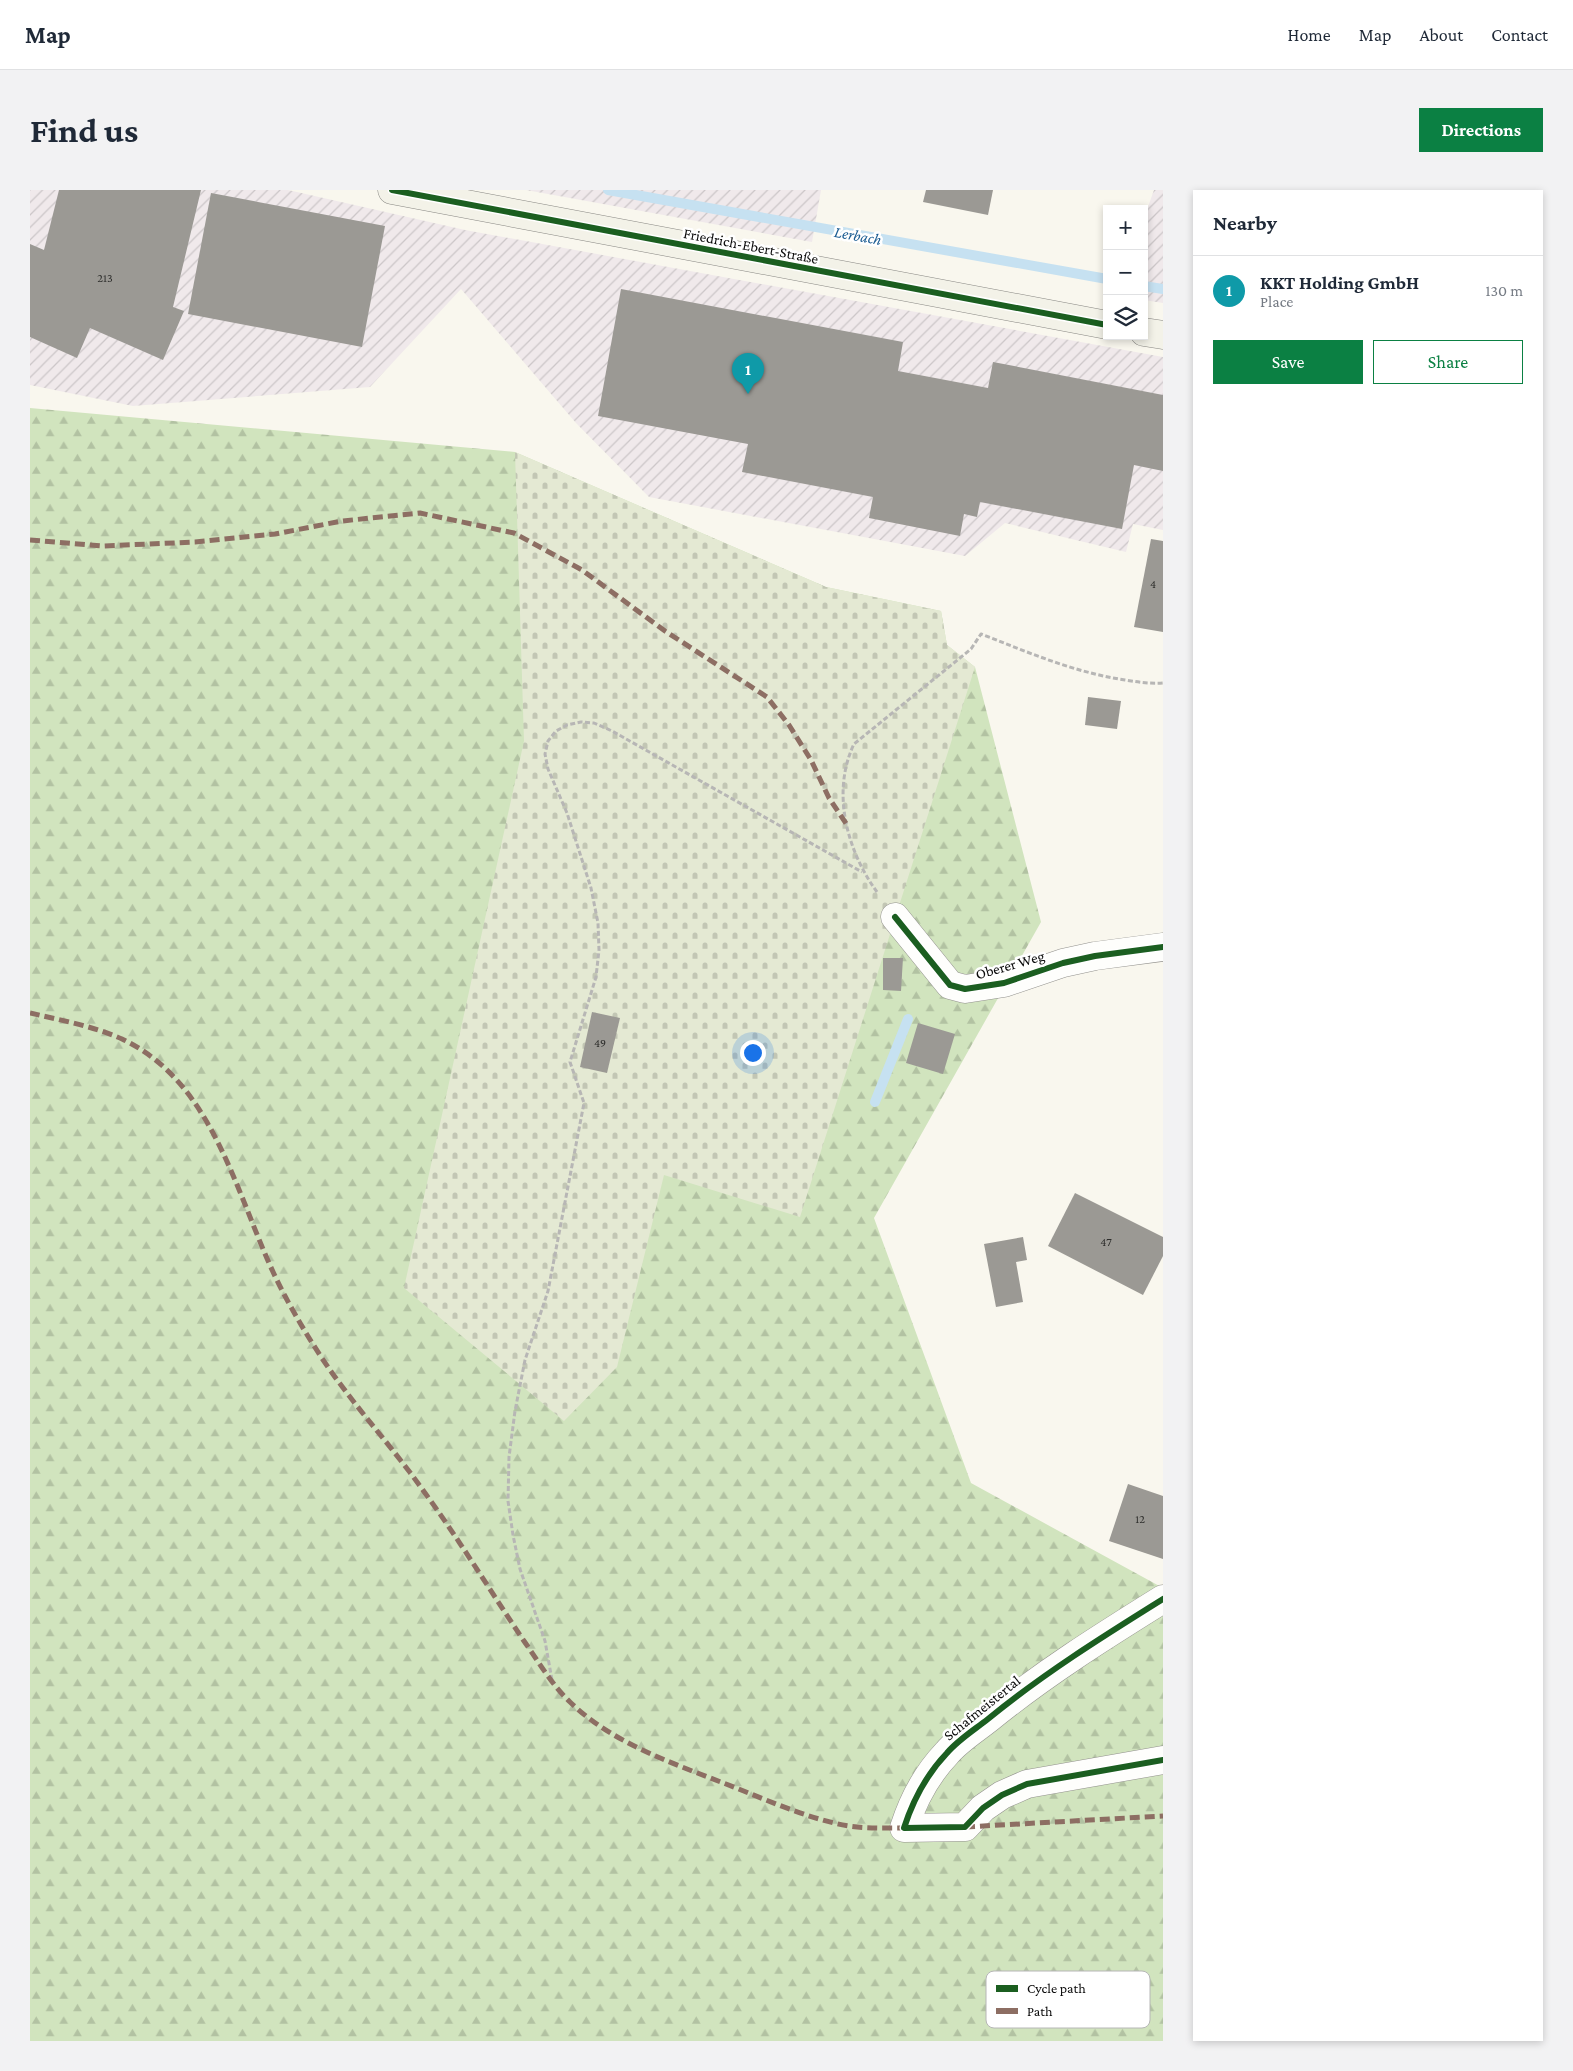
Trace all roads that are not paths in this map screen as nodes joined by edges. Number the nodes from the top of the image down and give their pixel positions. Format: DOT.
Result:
graph roads {
  1 [pos="392,190"];
  2 [pos="1103,324"];
  3 [pos="1148,333"];
  4 [pos="1163,335"];
  5 [pos="895,917"];
  6 [pos="1163,947"];
  7 [pos="1163,1600"];
  8 [pos="1163,1760"];
  1 -- 2 [label="street, Friedrich-Ebert-Straße"];
  3 -- 4 [label="street"];
  5 -- 6 [label="street, Oberer Weg"];
  7 -- 8 [label="street, Schafmeistertal"];
}
